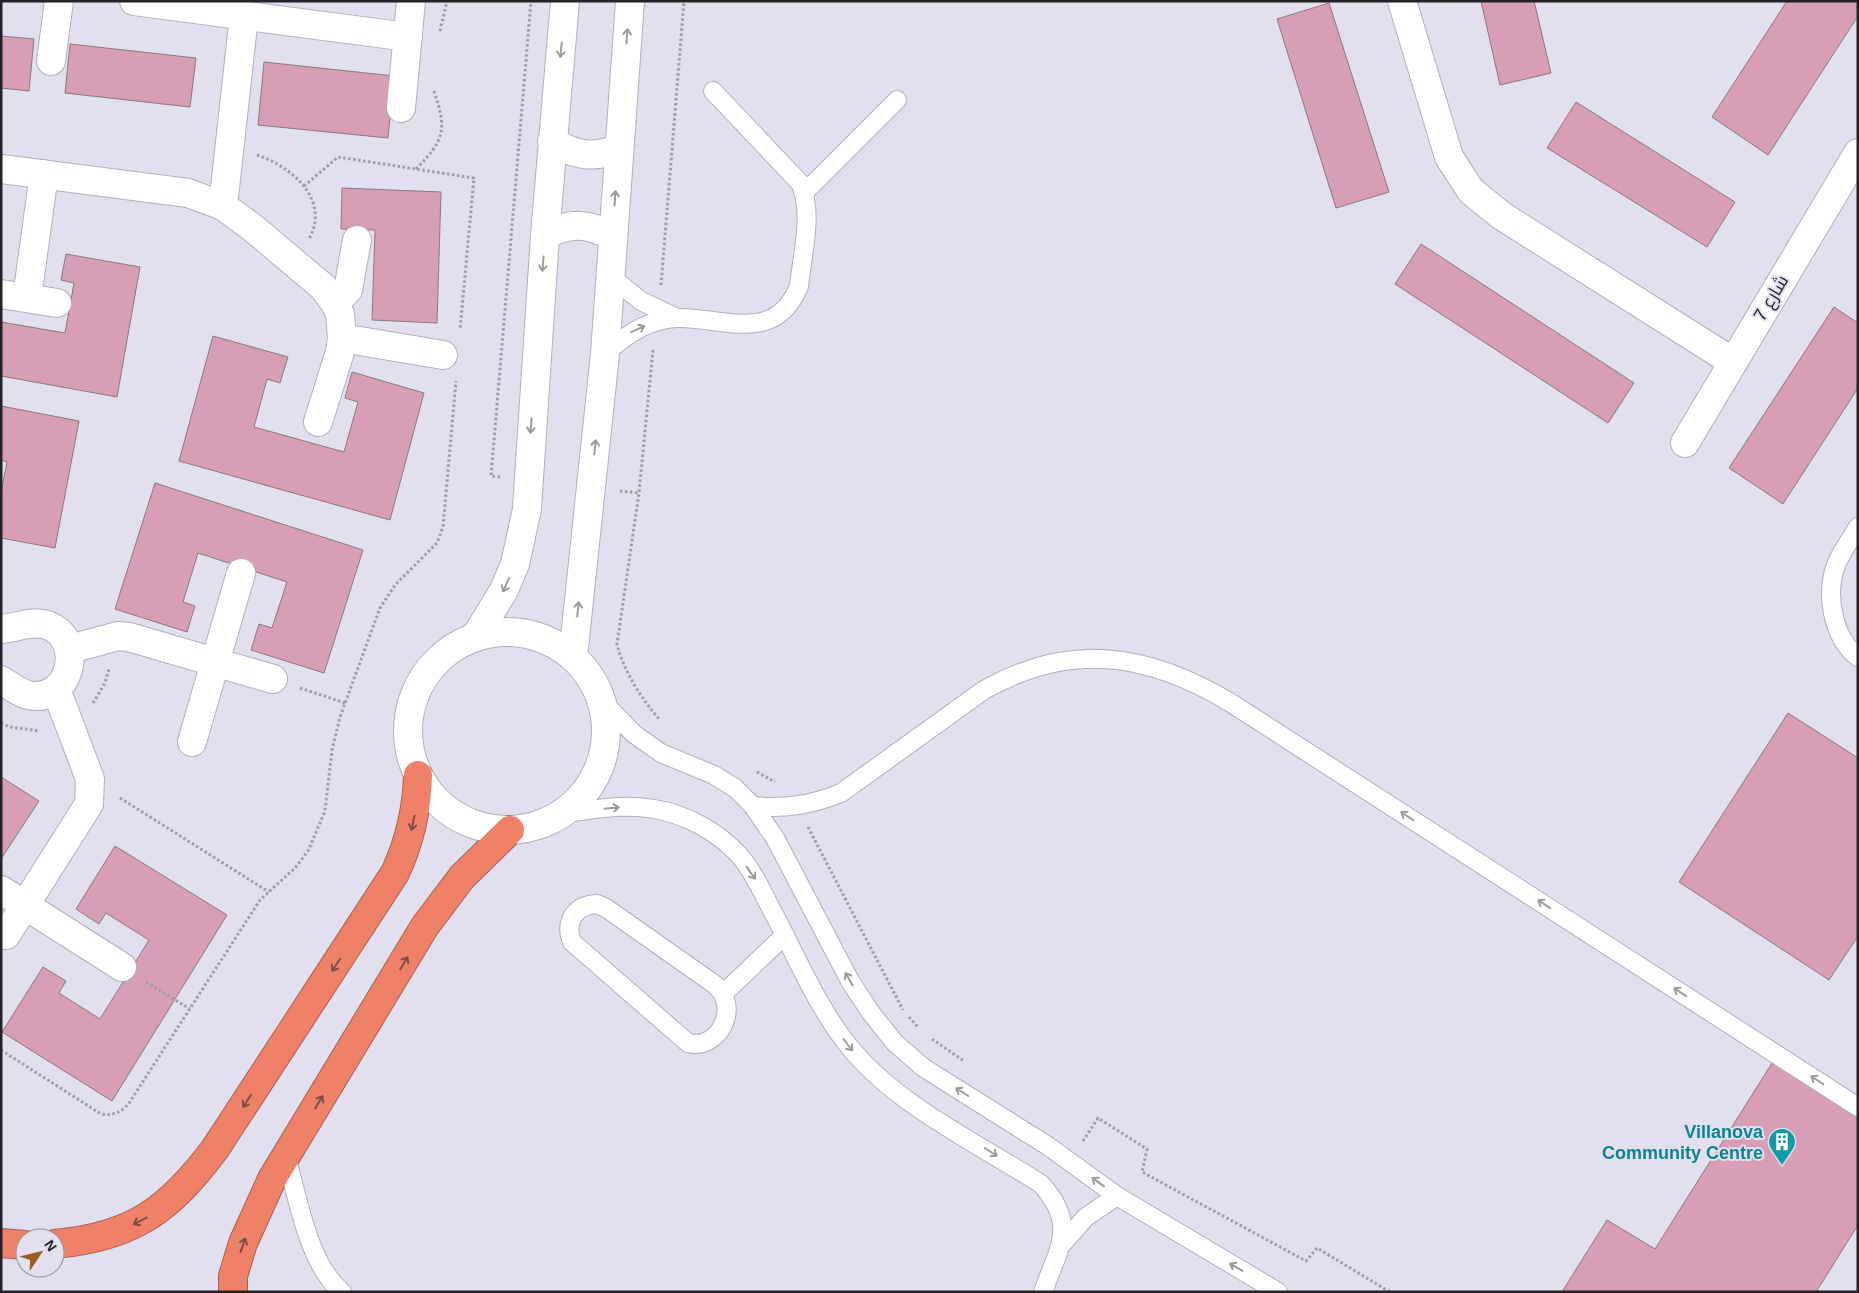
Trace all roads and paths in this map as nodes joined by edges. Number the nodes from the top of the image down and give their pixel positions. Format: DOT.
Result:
graph roads {
  1 [pos="59,1"];
  2 [pos="134,1"];
  3 [pos="411,1"];
  4 [pos="446,1"];
  5 [pos="565,1"];
  6 [pos="630,1"];
  7 [pos="684,1"];
  8 [pos="1402,1"];
  9 [pos="244,16"];
  10 [pos="408,37"];
  11 [pos="437,38"];
  12 [pos="51,61"];
  13 [pos="432,87"];
  14 [pos="713,91"];
  15 [pos="897,100"];
  16 [pos="401,108"];
  17 [pos="552,141"];
  18 [pos="619,148"];
  19 [pos="229,150"];
  20 [pos="1858,153"];
  21 [pos="1,169"];
  22 [pos="415,169"];
  23 [pos="44,174"];
  24 [pos="304,186"];
  25 [pos="805,192"];
  26 [pos="223,206"];
  27 [pos="545,235"];
  28 [pos="613,237"];
  29 [pos="357,240"];
  30 [pos="291,260"];
  31 [pos="610,276"];
  32 [pos="14,296"];
  33 [pos="57,303"];
  34 [pos="335,303"];
  35 [pos="657,317"];
  36 [pos="342,338"];
  37 [pos="605,354"];
  38 [pos="453,357"];
  39 [pos="1733,362"];
  40 [pos="318,422"];
  41 [pos="1685,443"];
  42 [pos="1858,527"];
  43 [pos="241,573"];
  44 [pos="1,629"];
  45 [pos="476,636"];
  46 [pos="70,649"];
  47 [pos="573,657"];
  48 [pos="1858,657"];
  49 [pos="215,663"];
  50 [pos="273,679"];
  51 [pos="1,680"];
  52 [pos="56,689"];
  53 [pos="602,701"];
  54 [pos="346,703"];
  55 [pos="663,723"];
  56 [pos="192,742"];
  57 [pos="754,770"];
  58 [pos="418,775"];
  59 [pos="119,798"];
  60 [pos="753,806"];
  61 [pos="798,806"];
  62 [pos="563,813"];
  63 [pos="510,830"];
  64 [pos="1,890"];
  65 [pos="270,892"];
  66 [pos="25,905"];
  67 [pos="6,935"];
  68 [pos="785,935"];
  69 [pos="122,967"];
  70 [pos="724,994"];
  71 [pos="190,1010"];
  72 [pos="1,1050"];
  73 [pos="971,1066"];
  74 [pos="1858,1107"];
  75 [pos="1075,1136"];
  76 [pos="286,1156"];
  77 [pos="1117,1196"];
  78 [pos="65,1242"];
  79 [pos="1,1243"];
  80 [pos="15,1244"];
  81 [pos="1062,1244"];
  82 [pos="233,1292"];
  83 [pos="342,1292"];
  84 [pos="1042,1292"];
  85 [pos="1278,1292"];
  86 [pos="1390,1292"];
  1 -- 12 [label="street"];
  2 -- 9 [label="street"];
  3 -- 10 [label="street"];
  4 -- 11 [label="path"];
  5 -- 17 [label="street, one-way"];
  18 -- 6 [label="street, one-way"];
  7 -- 35 [label="path"];
  8 -- 39 [label="street"];
  9 -- 10 [label="street"];
  9 -- 19 [label="street"];
  10 -- 16 [label="street"];
  13 -- 22 [label="path"];
  14 -- 25 [label="lane"];
  15 -- 25 [label="lane"];
  17 -- 18 [label="street"];
  17 -- 27 [label="street"];
  28 -- 18 [label="street, one-way"];
  19 -- 24 [label="path"];
  19 -- 26 [label="street"];
  20 -- 39 [label="street, شارع 7"];
  21 -- 23 [label="street"];
  22 -- 24 [label="path"];
  22 -- 38 [label="path"];
  23 -- 26 [label="street"];
  23 -- 32 [label="street"];
  24 -- 30 [label="path"];
  25 -- 35 [label="lane"];
  26 -- 30 [label="street"];
  27 -- 28 [label="street"];
  27 -- 45 [label="street, one-way"];
  28 -- 31 [label="street"];
  29 -- 34 [label="street"];
  30 -- 34 [label="street"];
  31 -- 35 [label="lane"];
  31 -- 37 [label="street"];
  32 -- 33 [label="street"];
  34 -- 36 [label="street"];
  37 -- 35 [label="lane, one-way"];
  35 -- 55 [label="path"];
  36 -- 38 [label="street"];
  36 -- 40 [label="street"];
  47 -- 37 [label="street, one-way"];
  38 -- 54 [label="path"];
  39 -- 41 [label="street, شارع 7"];
  42 -- 48 [label="lane"];
  43 -- 49 [label="street"];
  44 -- 46 [label="street"];
  45 -- 47 [label="street"];
  45 -- 58 [label="street"];
  46 -- 49 [label="street"];
  46 -- 52 [label="street"];
  47 -- 53 [label="street"];
  49 -- 50 [label="street"];
  49 -- 56 [label="street"];
  50 -- 54 [label="path"];
  51 -- 52 [label="street"];
  52 -- 66 [label="street"];
  53 -- 60 [label="lane"];
  53 -- 62 [label="street"];
  54 -- 65 [label="path"];
  57 -- 61 [label="path"];
  58 -- 63 [label="street"];
  58 -- 78 [label="highway, one-way"];
  59 -- 65 [label="path"];
  60 -- 61 [label="lane"];
  77 -- 60 [label="lane, one-way"];
  61 -- 73 [label="path"];
  74 -- 61 [label="lane, one-way"];
  62 -- 63 [label="street"];
  62 -- 68 [label="lane, one-way"];
  76 -- 63 [label="highway, one-way"];
  64 -- 66 [label="street"];
  65 -- 71 [label="path"];
  66 -- 67 [label="street"];
  66 -- 69 [label="street"];
  68 -- 70 [label="lane"];
  68 -- 81 [label="lane, one-way"];
  69 -- 71 [label="path"];
  70 -- 70 [label="lane"];
  71 -- 72 [label="path"];
  75 -- 86 [label="path"];
  82 -- 76 [label="highway, one-way"];
  76 -- 83 [label="lane"];
  77 -- 81 [label="lane"];
  85 -- 77 [label="lane, one-way"];
  79 -- 80 [label="highway"];
  81 -- 84 [label="lane"];
}
